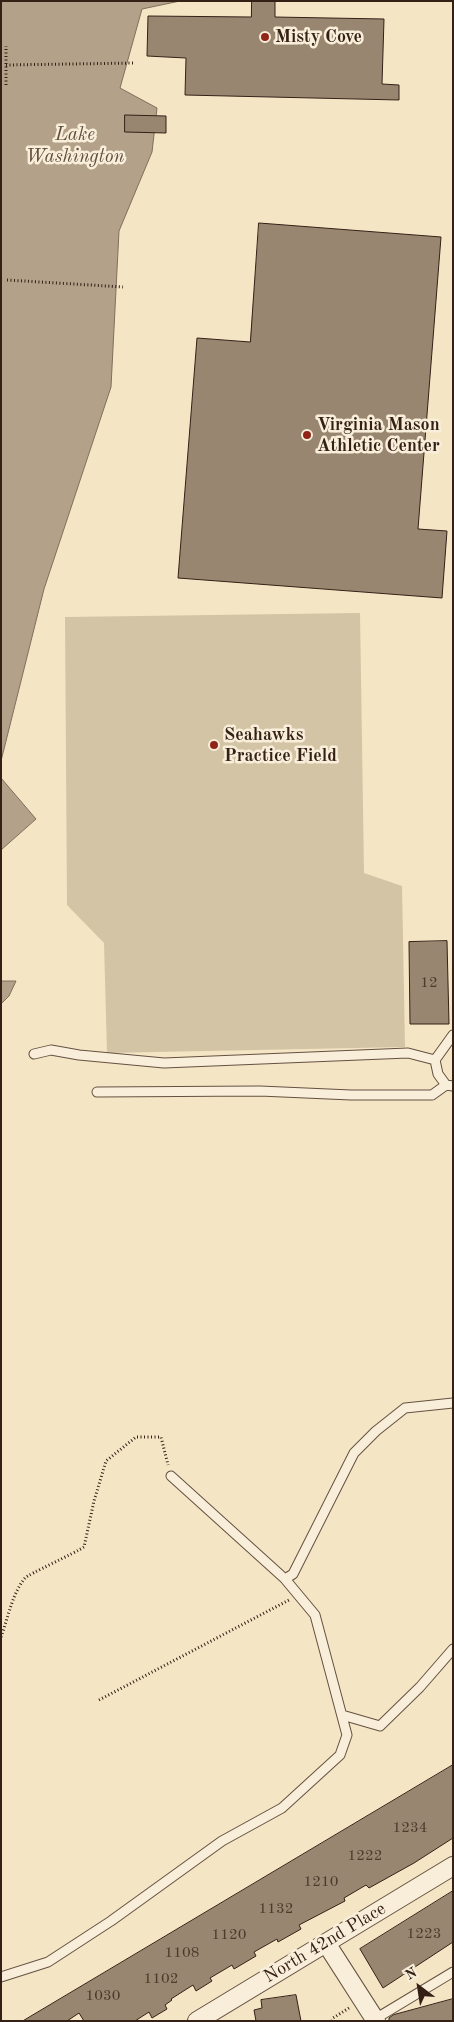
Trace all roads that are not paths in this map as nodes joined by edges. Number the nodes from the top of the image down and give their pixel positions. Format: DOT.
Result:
graph roads {
  1 [pos="453,1035"];
  2 [pos="34,1054"];
  3 [pos="435,1060"];
  4 [pos="449,1085"];
  5 [pos="97,1092"];
  6 [pos="453,1403"];
  7 [pos="171,1476"];
  8 [pos="285,1579"];
  9 [pos="453,1649"];
  10 [pos="342,1715"];
  11 [pos="453,1866"];
  12 [pos="326,1943"];
  13 [pos="453,1972"];
  14 [pos="1,1977"];
  15 [pos="375,2020"];
  16 [pos="198,2021"];
  1 -- 3 [label="lane"];
  2 -- 3 [label="lane"];
  3 -- 4 [label="lane"];
  4 -- 5 [label="lane"];
  6 -- 8 [label="lane"];
  7 -- 8 [label="lane"];
  8 -- 10 [label="lane"];
  9 -- 10 [label="lane"];
  10 -- 14 [label="lane"];
  11 -- 12 [label="street, North 42nd Place"];
  12 -- 15 [label="street"];
  12 -- 16 [label="street, North 42nd Place"];
  13 -- 15 [label="lane"];
}
